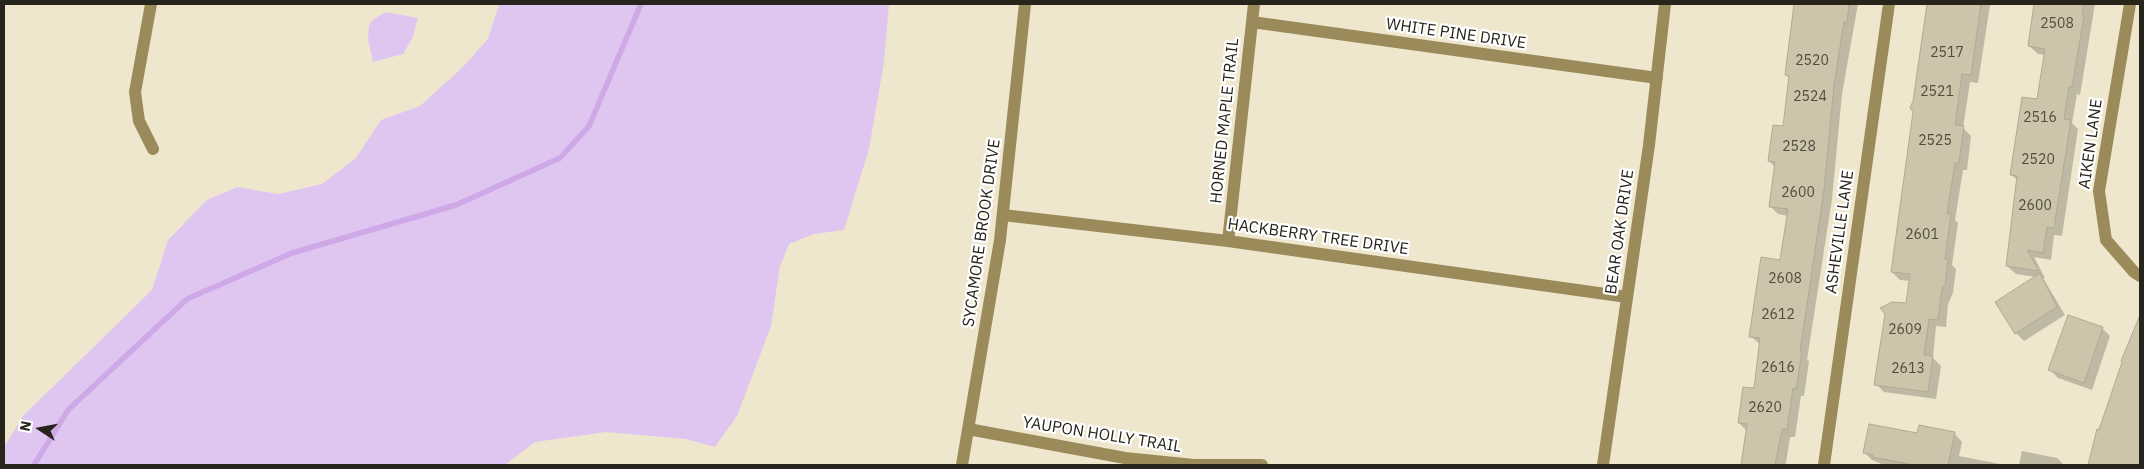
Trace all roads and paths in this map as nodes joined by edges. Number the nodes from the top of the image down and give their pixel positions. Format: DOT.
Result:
graph roads {
  1 [pos="151,4"];
  2 [pos="1025,4"];
  3 [pos="1254,4"];
  4 [pos="1665,4"];
  5 [pos="1889,4"];
  6 [pos="2130,4"];
  7 [pos="1252,22"];
  8 [pos="1657,78"];
  9 [pos="153,149"];
  10 [pos="1003,215"];
  11 [pos="1228,241"];
  12 [pos="2140,276"];
  13 [pos="1627,297"];
  14 [pos="968,429"];
  15 [pos="962,465"];
  16 [pos="1262,465"];
  17 [pos="1603,465"];
  18 [pos="1824,465"];
  1 -- 9 [label="street"];
  2 -- 10 [label="street, SYCAMORE BROOK DRIVE"];
  3 -- 7 [label="street, HORNED MAPLE TRAIL"];
  4 -- 8 [label="street, BEAR OAK DRIVE"];
  5 -- 18 [label="street, ASHEVILLE LANE"];
  6 -- 12 [label="street, AIKEN LANE"];
  7 -- 8 [label="street, WHITE PINE DRIVE"];
  7 -- 11 [label="street, HORNED MAPLE TRAIL"];
  8 -- 13 [label="street, BEAR OAK DRIVE"];
  10 -- 11 [label="street, HACKBERRY TREE DRIVE"];
  10 -- 14 [label="street, SYCAMORE BROOK DRIVE"];
  11 -- 13 [label="street, HACKBERRY TREE DRIVE"];
  13 -- 17 [label="street, BEAR OAK DRIVE"];
  14 -- 15 [label="street, SYCAMORE BROOK DRIVE"];
  14 -- 16 [label="street, YAUPON HOLLY TRAIL"];
}
